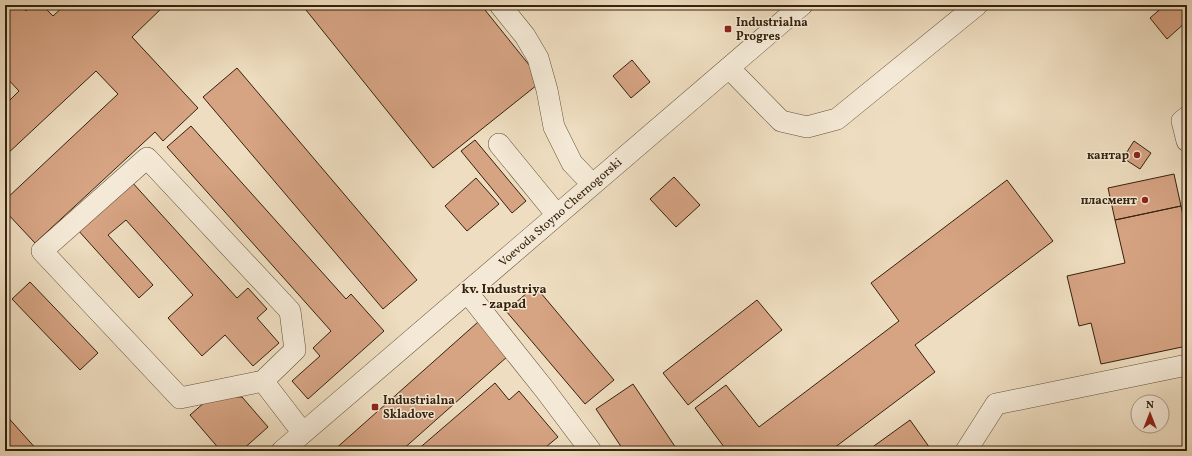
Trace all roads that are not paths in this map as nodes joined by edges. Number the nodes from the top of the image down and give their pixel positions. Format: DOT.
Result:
graph roads {
  1 [pos="500,5"];
  2 [pos="802,5"];
  3 [pos="977,5"];
  4 [pos="729,68"];
  5 [pos="1187,117"];
  6 [pos="1187,141"];
  7 [pos="499,144"];
  8 [pos="592,184"];
  9 [pos="557,215"];
  10 [pos="467,292"];
  11 [pos="1187,366"];
  12 [pos="263,381"];
  13 [pos="303,433"];
  14 [pos="580,447"];
  15 [pos="282,451"];
  16 [pos="966,451"];
  1 -- 8 [label="street"];
  2 -- 4 [label="street, Voevoda Stoyno Chernogorski"];
  3 -- 4 [label="street"];
  4 -- 8 [label="street, Voevoda Stoyno Chernogorski"];
  5 -- 6 [label="street"];
  7 -- 9 [label="street"];
  8 -- 9 [label="street, Voevoda Stoyno Chernogorski"];
  9 -- 10 [label="street, Voevoda Stoyno Chernogorski"];
  10 -- 13 [label="street, Voevoda Stoyno Chernogorski"];
  10 -- 14 [label="street"];
  11 -- 16 [label="street"];
  12 -- 12 [label="street"];
  12 -- 13 [label="street"];
  13 -- 15 [label="street, Voevoda Stoyno Chernogorski"];
}
